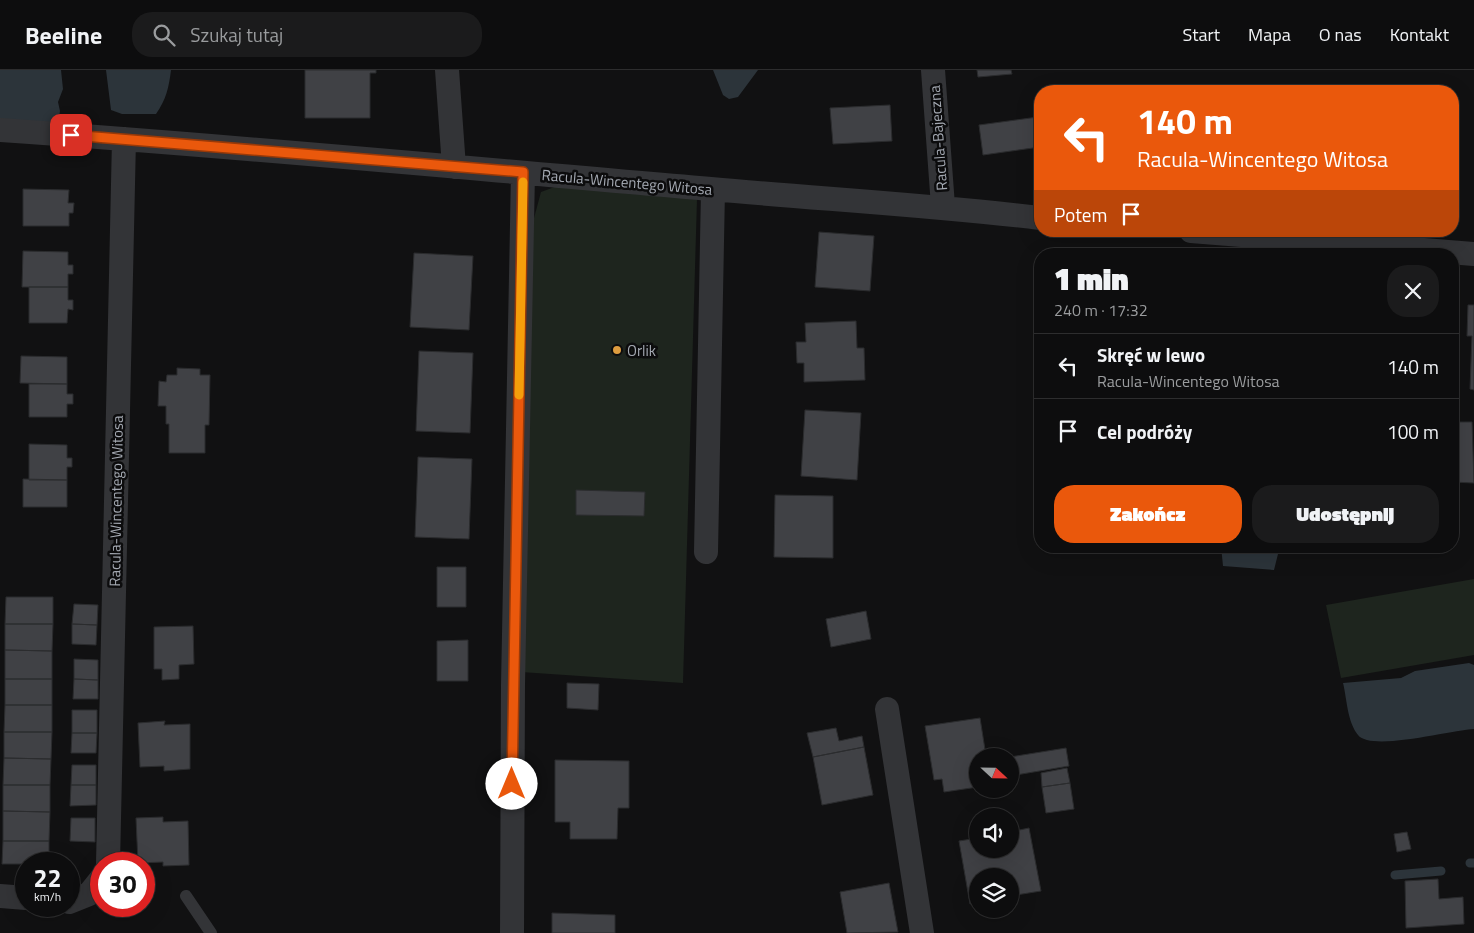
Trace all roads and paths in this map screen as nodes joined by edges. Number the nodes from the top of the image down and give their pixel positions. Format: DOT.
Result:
graph roads {
  1 [pos="447,70"];
  2 [pos="933,70"];
  3 [pos="0,130"];
  4 [pos="124,139"];
  5 [pos="454,167"];
  6 [pos="523,172"];
  7 [pos="714,190"];
  8 [pos="943,206"];
  9 [pos="1034,217"];
  10 [pos="1265,237"];
  11 [pos="1400,248"];
  12 [pos="1459,253"];
  13 [pos="1474,254"];
  14 [pos="706,552"];
  15 [pos="887,708"];
  16 [pos="108,852"];
  17 [pos="0,896"];
  18 [pos="186,896"];
  19 [pos="15,897"];
  20 [pos="211,933"];
  21 [pos="512,933"];
  22 [pos="922,933"];
  1 -- 5 [label="street"];
  2 -- 8 [label="street, Racula-Bajeczna"];
  3 -- 4 [label="street, Racula-Wincentego Witosa"];
  4 -- 5 [label="street, Racula-Wincentego Witosa"];
  4 -- 16 [label="street, Racula-Wincentego Witosa"];
  5 -- 6 [label="street, Racula-Wincentego Witosa"];
  6 -- 7 [label="street, Racula-Wincentego Witosa"];
  6 -- 21 [label="street"];
  7 -- 8 [label="street, Racula-Wincentego Witosa"];
  7 -- 14 [label="street"];
  8 -- 9 [label="street, Racula-Wincentego Witosa"];
  10 -- 11 [label="street"];
  12 -- 13 [label="street"];
  15 -- 22 [label="street"];
  17 -- 19 [label="street"];
  18 -- 20 [label="lane"];
}
